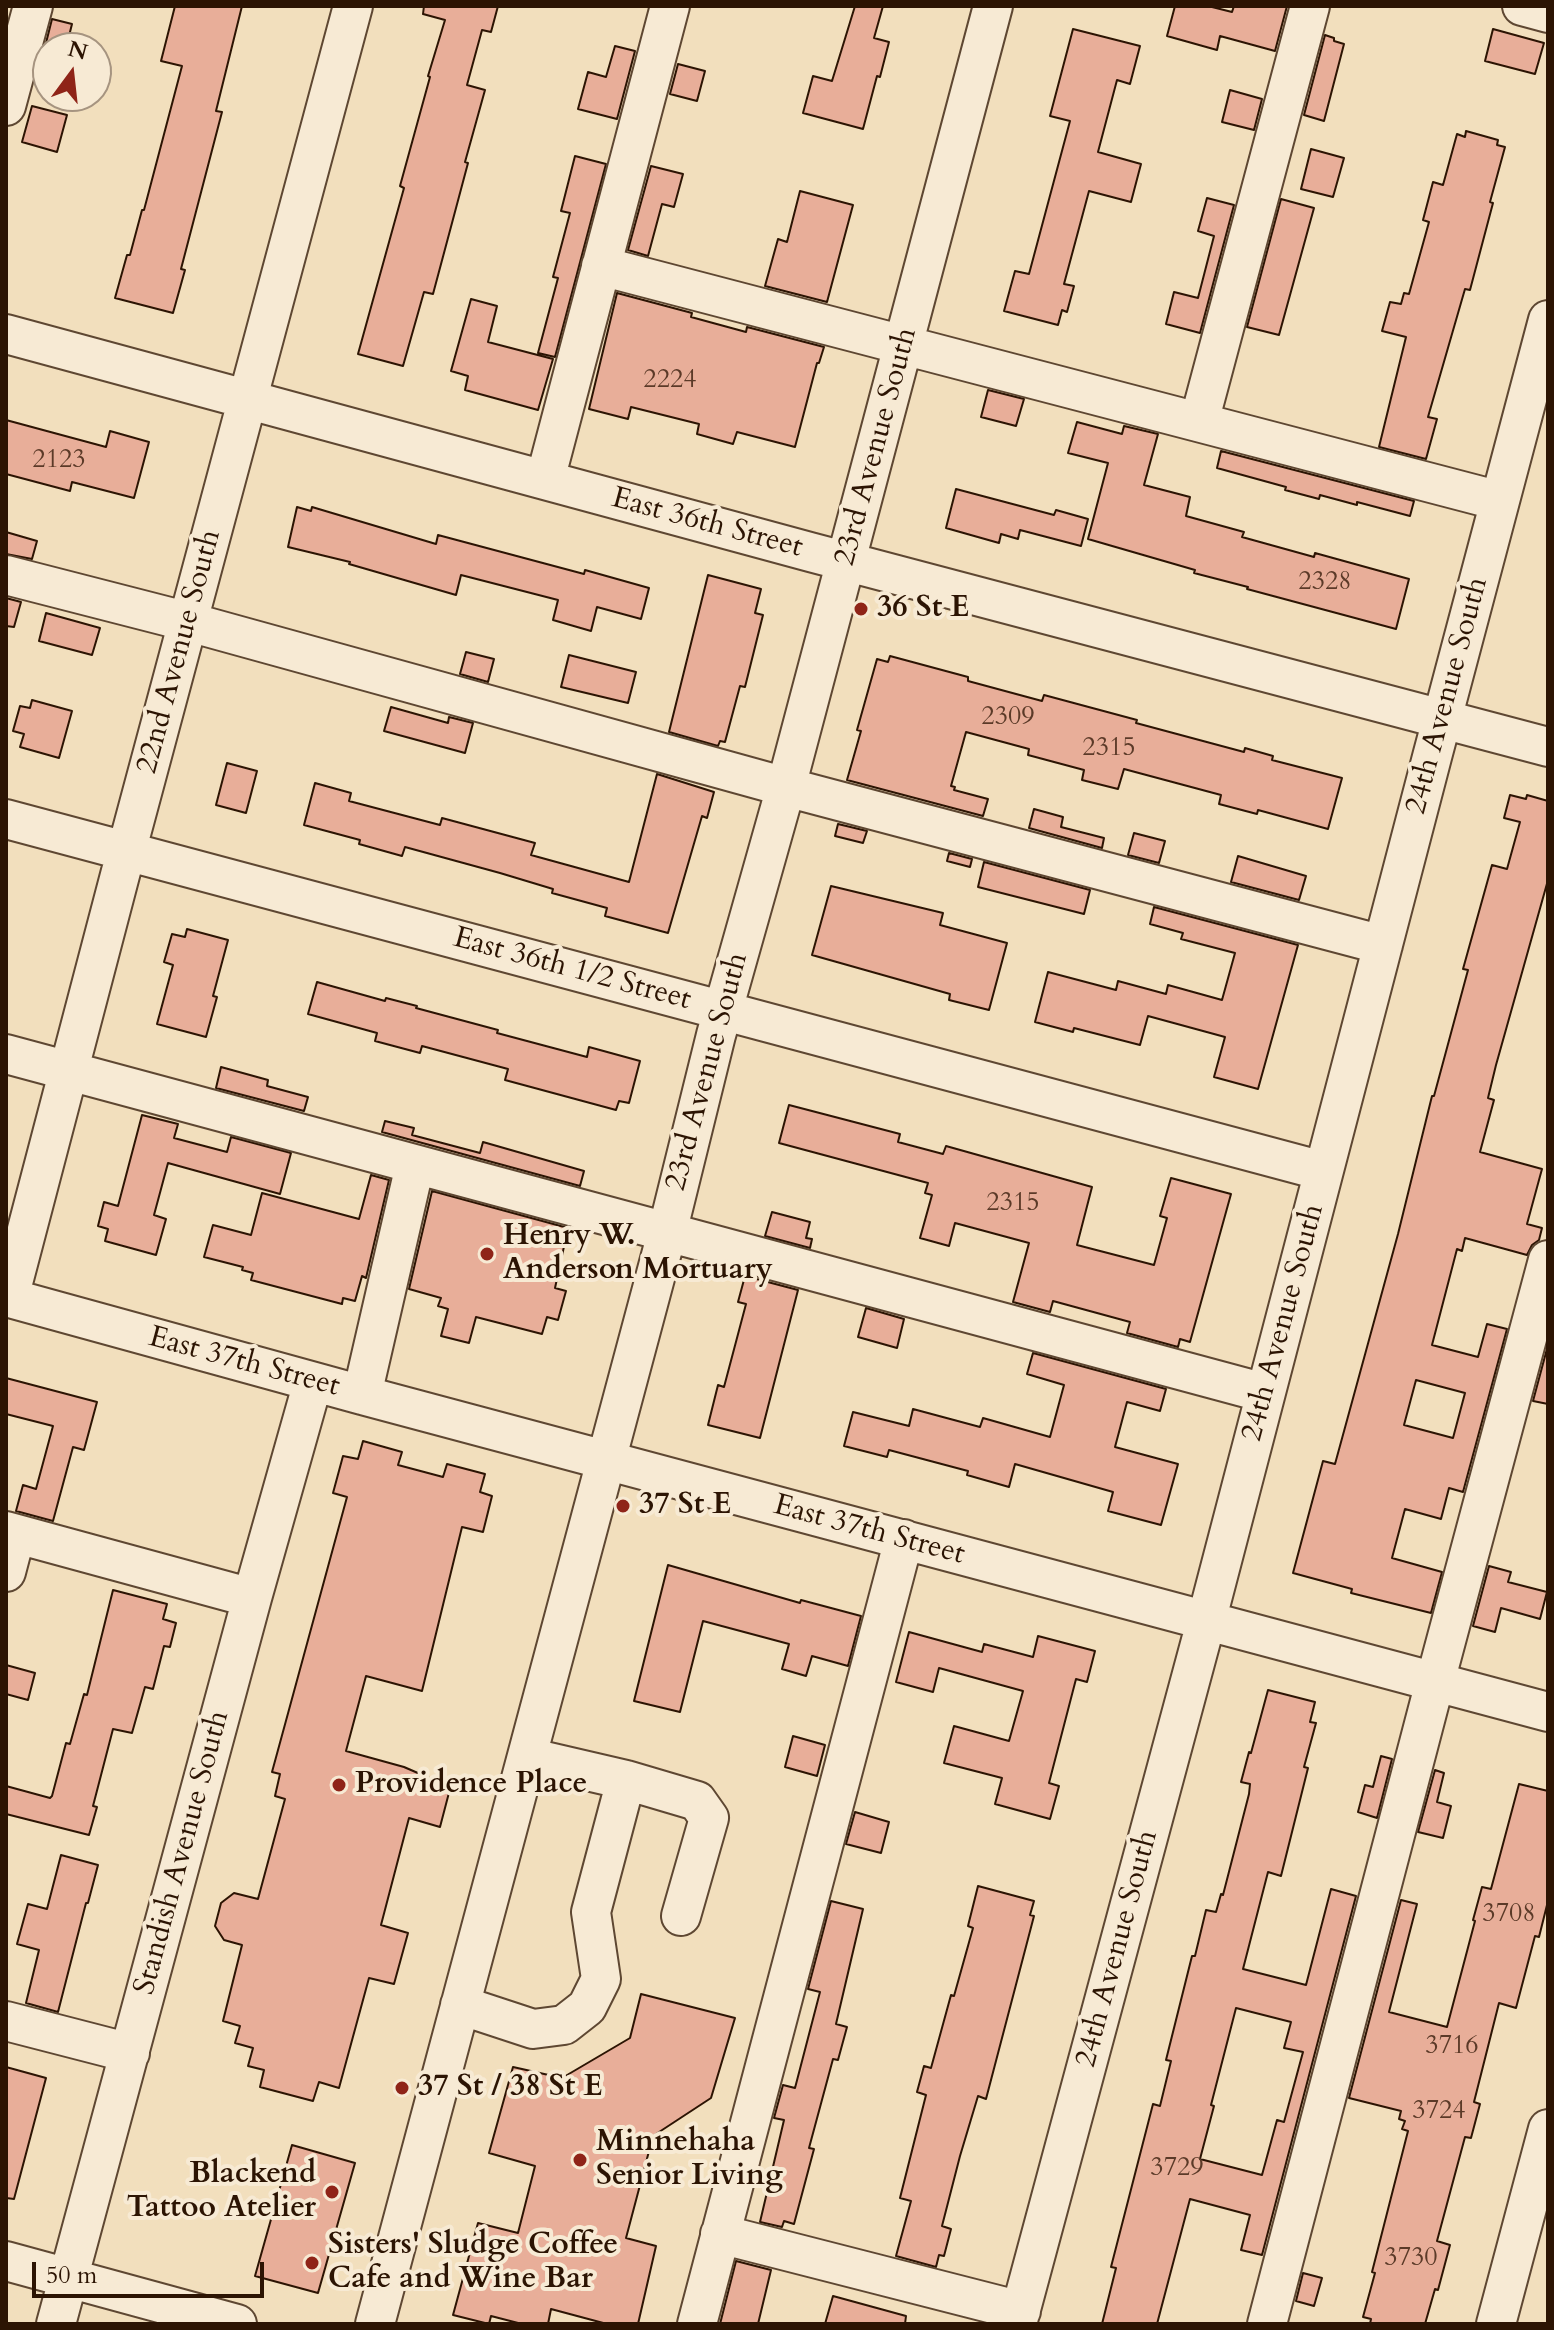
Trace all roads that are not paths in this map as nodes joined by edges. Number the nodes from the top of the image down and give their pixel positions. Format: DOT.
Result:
graph roads {
  1 [pos="33,6"];
  2 [pos="353,6"];
  3 [pos="670,6"];
  4 [pos="993,6"];
  5 [pos="1310,6"];
  6 [pos="1522,6"];
  7 [pos="1548,13"];
  8 [pos="6,106"];
  9 [pos="601,266"];
  10 [pos="1548,320"];
  11 [pos="6,334"];
  12 [pos="904,346"];
  13 [pos="248,400"];
  14 [pos="1199,422"];
  15 [pos="545,480"];
  16 [pos="1500,501"];
  17 [pos="846,562"];
  18 [pos="6,575"];
  19 [pos="189,622"];
  20 [pos="1442,719"];
  21 [pos="1548,747"];
  22 [pos="786,787"];
  23 [pos="6,819"];
  24 [pos="127,853"];
  25 [pos="1383,945"];
  26 [pos="723,1011"];
  27 [pos="6,1054"];
  28 [pos="69,1071"];
  29 [pos="415,1165"];
  30 [pos="1323,1171"];
  31 [pos="667,1233"];
  32 [pos="1548,1260"];
  33 [pos="8,1298"];
  34 [pos="313,1382"];
  35 [pos="1265,1393"];
  36 [pos="362,1395"];
  37 [pos="605,1460"];
  38 [pos="11,1532"];
  39 [pos="904,1539"];
  40 [pos="6,1572"];
  41 [pos="252,1598"];
  42 [pos="1206,1622"];
  43 [pos="1435,1682"];
  44 [pos="1548,1712"];
  45 [pos="527,1757"];
  46 [pos="626,1780"];
  47 [pos="681,1916"];
  48 [pos="460,2005"];
  49 [pos="6,2021"];
  50 [pos="130,2053"];
  51 [pos="1548,2129"];
  52 [pos="720,2234"];
  53 [pos="6,2261"];
  54 [pos="68,2278"];
  55 [pos="1019,2318"];
  56 [pos="56,2324"];
  57 [pos="237,2324"];
  58 [pos="375,2324"];
  59 [pos="697,2324"];
  60 [pos="1267,2324"];
  61 [pos="1496,2324"];
  1 -- 8 [label="street"];
  2 -- 13 [label="street, 22nd Avenue South"];
  3 -- 9 [label="street"];
  4 -- 12 [label="street, 23rd Avenue South"];
  5 -- 14 [label="street"];
  6 -- 7 [label="street"];
  9 -- 12 [label="street"];
  9 -- 15 [label="street"];
  10 -- 16 [label="street, 24th Avenue South"];
  11 -- 13 [label="street, East 36th Street"];
  12 -- 14 [label="street"];
  12 -- 17 [label="street, 23rd Avenue South"];
  13 -- 15 [label="street, East 36th Street"];
  13 -- 19 [label="street, 22nd Avenue South"];
  14 -- 16 [label="street"];
  15 -- 17 [label="street, East 36th Street"];
  16 -- 20 [label="street, 24th Avenue South"];
  17 -- 20 [label="street, East 36th Street"];
  17 -- 22 [label="street, 23rd Avenue South"];
  18 -- 19 [label="street"];
  19 -- 22 [label="street"];
  19 -- 24 [label="street, 22nd Avenue South"];
  20 -- 21 [label="street, East 36th Street"];
  20 -- 25 [label="street, 24th Avenue South"];
  22 -- 25 [label="street"];
  22 -- 26 [label="street, 23rd Avenue South"];
  23 -- 24 [label="street, East 36th 1/2 Street"];
  24 -- 26 [label="street, East 36th 1/2 Street"];
  24 -- 28 [label="street, 22nd Avenue South"];
  25 -- 30 [label="street, 24th Avenue South"];
  26 -- 30 [label="street, East 36th 1/2 Street"];
  26 -- 31 [label="street, 23rd Avenue South"];
  27 -- 28 [label="street"];
  28 -- 29 [label="street"];
  28 -- 33 [label="street, 22nd Avenue South"];
  29 -- 31 [label="street"];
  29 -- 36 [label="street"];
  30 -- 35 [label="street, 24th Avenue South"];
  31 -- 35 [label="street"];
  31 -- 37 [label="street, 23rd Avenue South"];
  32 -- 43 [label="street"];
  33 -- 34 [label="street, East 37th Street"];
  34 -- 36 [label="street, East 37th Street"];
  34 -- 41 [label="street, Standish Avenue South"];
  35 -- 42 [label="street, 24th Avenue South"];
  36 -- 37 [label="street, East 37th Street"];
  37 -- 39 [label="street, East 37th Street"];
  37 -- 45 [label="street, 23rd Avenue South"];
  38 -- 40 [label="street"];
  38 -- 41 [label="street"];
  39 -- 42 [label="street, East 37th Street"];
  39 -- 52 [label="street"];
  41 -- 50 [label="street, Standish Avenue South"];
  42 -- 43 [label="street, East 37th Street"];
  42 -- 55 [label="street, 24th Avenue South"];
  43 -- 44 [label="street, East 37th Street"];
  43 -- 60 [label="street"];
  45 -- 46 [label="street"];
  45 -- 48 [label="street, 23rd Avenue South"];
  46 -- 47 [label="street"];
  46 -- 48 [label="street"];
  48 -- 58 [label="street, 23rd Avenue South"];
  49 -- 50 [label="street"];
  50 -- 54 [label="street, Standish Avenue South"];
  51 -- 61 [label="street"];
  52 -- 55 [label="street"];
  52 -- 59 [label="street"];
  53 -- 54 [label="street"];
  54 -- 56 [label="street, Standish Avenue South"];
  54 -- 57 [label="street"];
}
